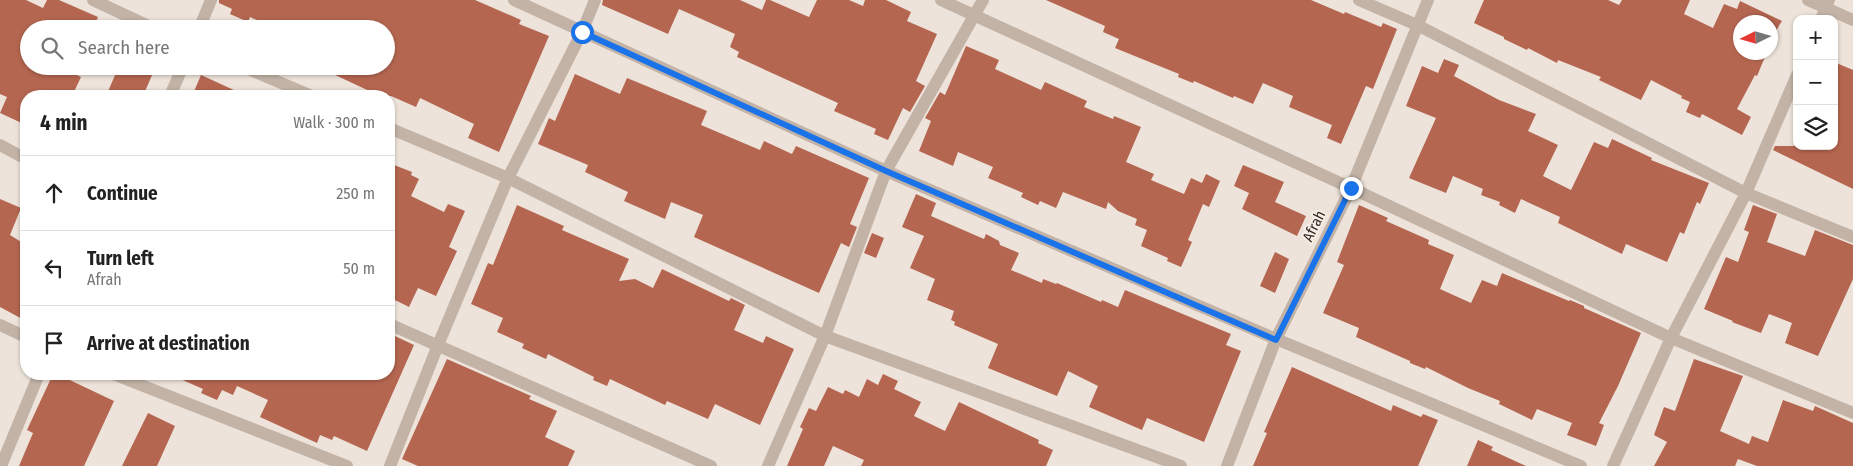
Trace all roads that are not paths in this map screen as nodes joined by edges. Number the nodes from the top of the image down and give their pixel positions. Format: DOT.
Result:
graph roads {
  1 [pos="93,0"];
  2 [pos="211,0"];
  3 [pos="514,0"];
  4 [pos="595,0"];
  5 [pos="941,0"];
  6 [pos="983,0"];
  7 [pos="1358,0"];
  8 [pos="1428,0"];
  9 [pos="1808,0"];
  10 [pos="1825,9"];
  11 [pos="975,15"];
  12 [pos="136,20"];
  13 [pos="203,20"];
  14 [pos="1853,20"];
  15 [pos="1417,25"];
  16 [pos="582,32"];
  17 [pos="179,75"];
  18 [pos="262,75"];
  19 [pos="1793,84"];
  20 [pos="173,90"];
  21 [pos="298,90"];
  22 [pos="395,131"];
  23 [pos="0,145"];
  24 [pos="20,156"];
  25 [pos="886,171"];
  26 [pos="508,178"];
  27 [pos="1351,188"];
  28 [pos="1746,194"];
  29 [pos="1853,237"];
  30 [pos="0,325"];
  31 [pos="395,327"];
  32 [pos="20,335"];
  33 [pos="825,336"];
  34 [pos="1671,338"];
  35 [pos="1276,340"];
  36 [pos="438,345"];
  37 [pos="37,380"];
  38 [pos="128,380"];
  39 [pos="1853,413"];
  40 [pos="1,466"];
  41 [pos="347,466"];
  42 [pos="390,466"];
  43 [pos="711,466"];
  44 [pos="768,466"];
  45 [pos="1182,466"];
  46 [pos="1226,466"];
  47 [pos="1580,466"];
  48 [pos="1612,466"];
  1 -- 12 [label="street"];
  2 -- 13 [label="street"];
  3 -- 16 [label="street"];
  4 -- 16 [label="street"];
  5 -- 11 [label="street"];
  6 -- 11 [label="street"];
  7 -- 15 [label="street"];
  8 -- 15 [label="street, Afrah"];
  9 -- 10 [label="street"];
  10 -- 14 [label="street"];
  11 -- 25 [label="street"];
  11 -- 27 [label="street"];
  15 -- 27 [label="street, Afrah"];
  15 -- 28 [label="street"];
  16 -- 25 [label="street"];
  16 -- 26 [label="street"];
  17 -- 20 [label="street"];
  18 -- 21 [label="street"];
  19 -- 28 [label="street"];
  22 -- 26 [label="street"];
  23 -- 24 [label="street"];
  25 -- 33 [label="street"];
  25 -- 35 [label="street"];
  26 -- 33 [label="street"];
  26 -- 36 [label="street"];
  27 -- 34 [label="street"];
  27 -- 35 [label="street, Afrah"];
  28 -- 29 [label="street"];
  28 -- 34 [label="street"];
  30 -- 32 [label="street"];
  31 -- 36 [label="street"];
  33 -- 44 [label="street"];
  33 -- 45 [label="street"];
  34 -- 39 [label="street"];
  34 -- 48 [label="street"];
  35 -- 46 [label="street, Afrah"];
  35 -- 47 [label="street"];
  36 -- 42 [label="street"];
  36 -- 43 [label="street"];
  37 -- 40 [label="street"];
  38 -- 41 [label="street"];
}
